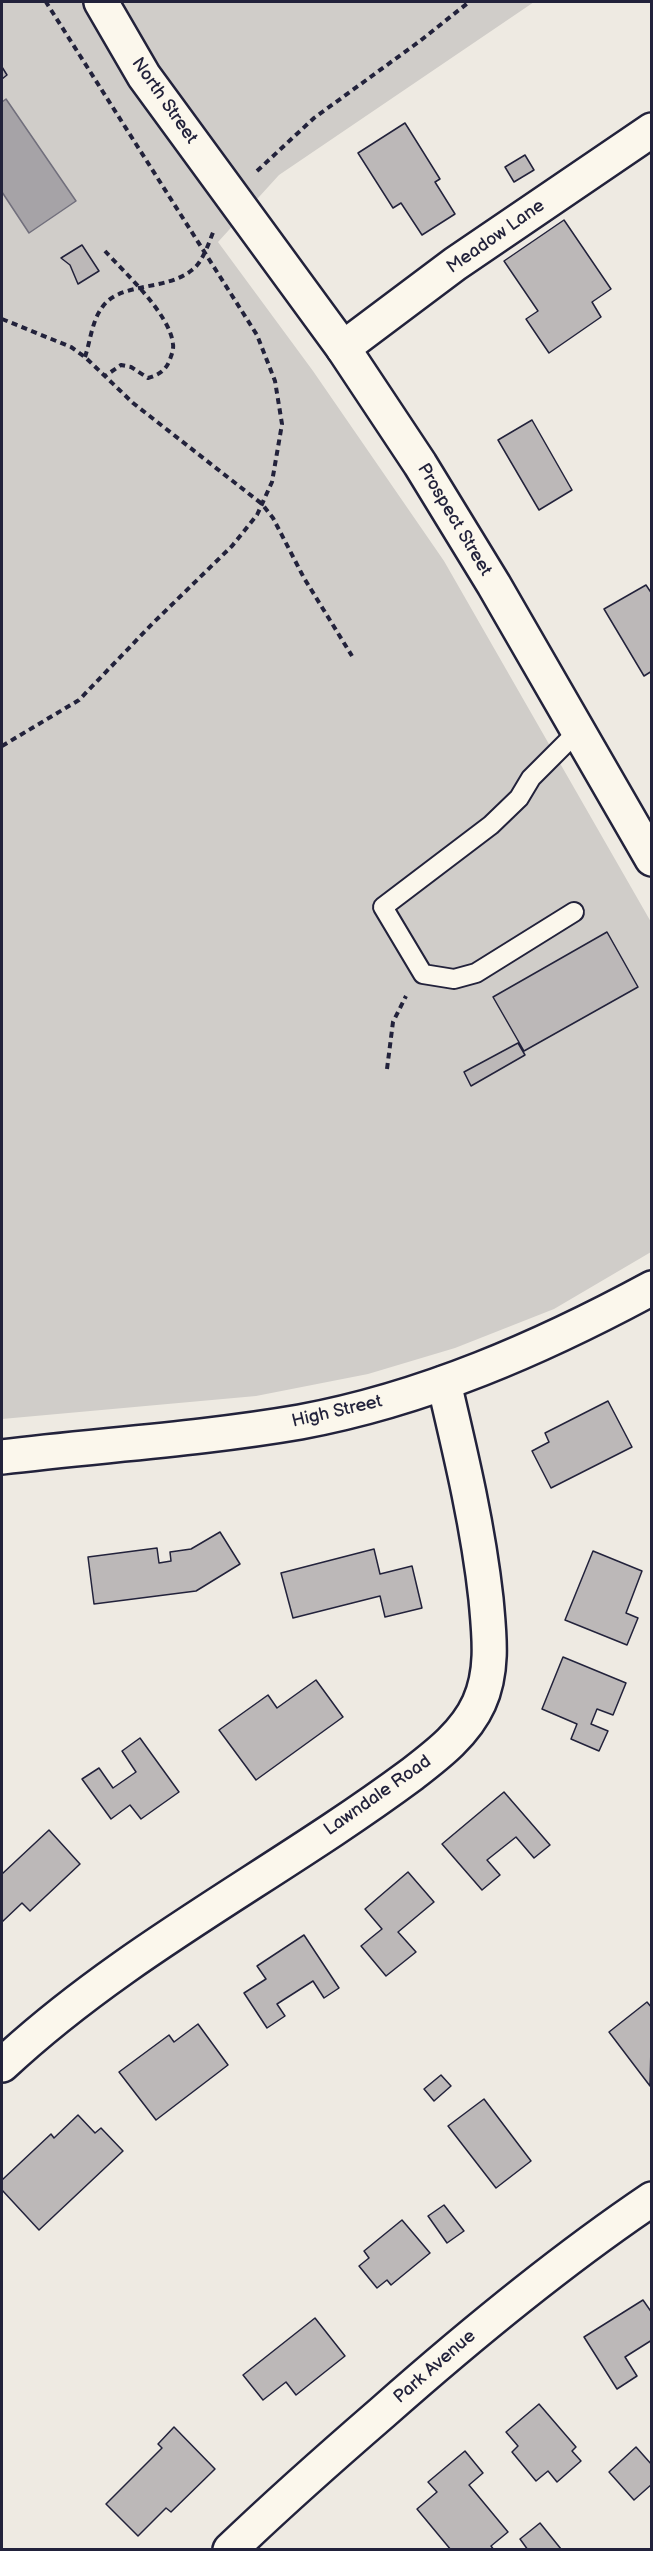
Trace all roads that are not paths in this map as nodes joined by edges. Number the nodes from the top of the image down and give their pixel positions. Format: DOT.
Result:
graph roads {
  1 [pos="101,2"];
  2 [pos="651,130"];
  3 [pos="233,195"];
  4 [pos="343,348"];
  5 [pos="578,731"];
  6 [pos="651,859"];
  7 [pos="574,912"];
  8 [pos="651,1288"];
  9 [pos="444,1383"];
  10 [pos="2,1457"];
  11 [pos="2,2065"];
  12 [pos="651,2199"];
  13 [pos="231,2550"];
  1 -- 3 [label="street, North Street"];
  2 -- 4 [label="street, Meadow Lane"];
  3 -- 4 [label="street, Prospect Street"];
  4 -- 5 [label="street, Prospect Street"];
  5 -- 6 [label="street, Prospect Street"];
  5 -- 7 [label="lane"];
  8 -- 9 [label="street, High Street"];
  9 -- 10 [label="street, High Street"];
  9 -- 11 [label="street, Lawndale Road"];
  12 -- 13 [label="street, Park Avenue"];
}
